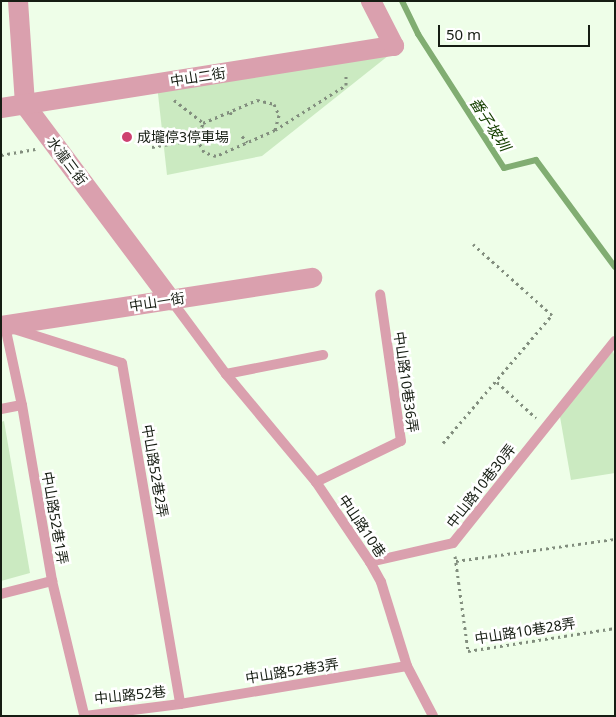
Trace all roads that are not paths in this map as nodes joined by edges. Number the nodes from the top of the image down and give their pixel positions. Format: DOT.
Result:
graph roads {
  1 [pos="18,1"];
  2 [pos="371,1"];
  3 [pos="25,105"];
  4 [pos="1,108"];
  5 [pos="312,278"];
  6 [pos="380,294"];
  7 [pos="171,300"];
  8 [pos="3,326"];
  9 [pos="615,341"];
  10 [pos="323,355"];
  11 [pos="226,374"];
  12 [pos="22,405"];
  13 [pos="1,409"];
  14 [pos="316,482"];
  15 [pos="370,562"];
  16 [pos="52,581"];
  17 [pos="1,594"];
  18 [pos="407,666"];
  19 [pos="180,704"];
  20 [pos="85,715"];
  21 [pos="433,716"];
  1 -- 3 [label="street"];
  2 -- 3 [label="street, 中山二街"];
  3 -- 4 [label="street, 中山二街"];
  3 -- 7 [label="street, 水瀧三街"];
  5 -- 7 [label="street, 中山一街"];
  6 -- 14 [label="lane, 中山路10巷36弄"];
  7 -- 8 [label="street, 中山一街"];
  7 -- 11 [label="lane, 中山路10巷"];
  8 -- 12 [label="lane, 中山路52巷1弄"];
  8 -- 19 [label="lane, 中山路52巷2弄"];
  9 -- 15 [label="lane, 中山路10巷30弄"];
  10 -- 11 [label="lane"];
  11 -- 14 [label="lane, 中山路10巷"];
  12 -- 13 [label="lane"];
  12 -- 16 [label="lane, 中山路52巷1弄"];
  14 -- 15 [label="lane, 中山路10巷"];
  15 -- 18 [label="lane, 中山路10巷"];
  16 -- 17 [label="lane"];
  16 -- 20 [label="lane, 中山路52巷1弄"];
  18 -- 19 [label="lane, 中山路52巷3弄"];
  18 -- 21 [label="lane, 中山路10巷"];
  19 -- 20 [label="lane, 中山路52巷"];
}
